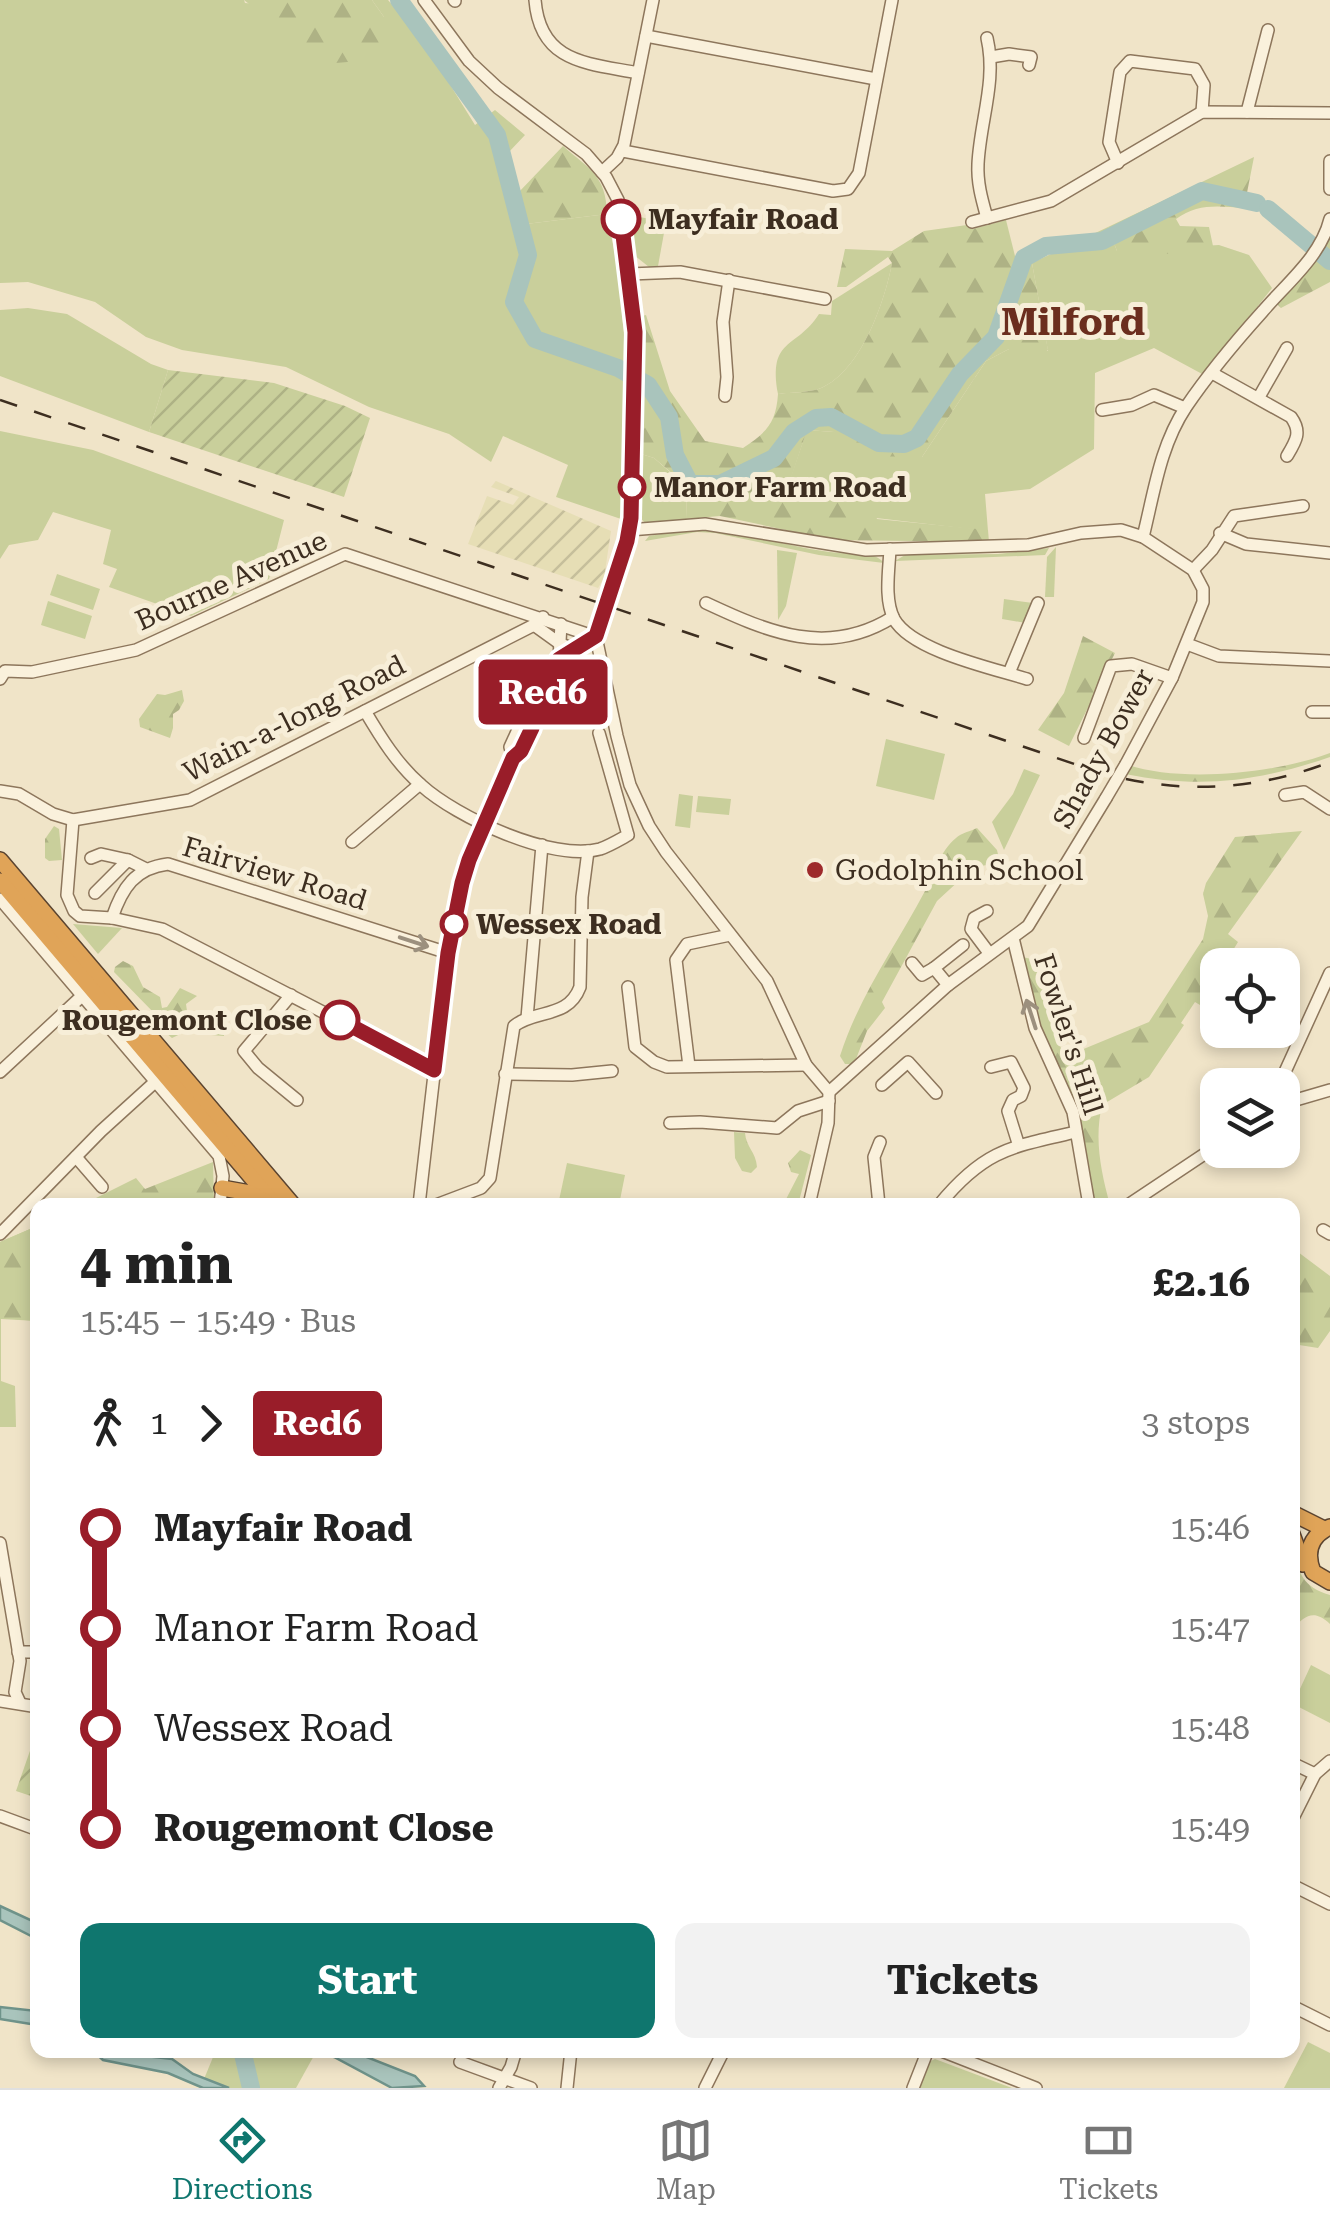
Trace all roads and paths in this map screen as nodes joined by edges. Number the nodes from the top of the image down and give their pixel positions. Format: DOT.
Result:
graph roads {
  1 [pos="424,0"];
  2 [pos="535,0"];
  3 [pos="652,0"];
  4 [pos="892,0"];
  5 [pos="1268,30"];
  6 [pos="646,36"];
  7 [pos="987,38"];
  8 [pos="991,57"];
  9 [pos="1029,65"];
  10 [pos="638,73"];
  11 [pos="876,79"];
  12 [pos="1202,112"];
  13 [pos="1247,112"];
  14 [pos="1330,114"];
  15 [pos="623,150"];
  16 [pos="1330,160"];
  17 [pos="1118,163"];
  18 [pos="602,172"];
  19 [pos="1330,189"];
  20 [pos="987,218"];
  21 [pos="1330,219"];
  22 [pos="972,222"];
  23 [pos="630,274"];
  24 [pos="729,280"];
  25 [pos="825,298"];
  26 [pos="1287,354"];
  27 [pos="1212,373"];
  28 [pos="725,396"];
  29 [pos="1259,397"];
  30 [pos="1185,408"];
  31 [pos="1102,410"];
  32 [pos="1295,450"];
  33 [pos="1303,506"];
  34 [pos="630,530"];
  35 [pos="1220,533"];
  36 [pos="1143,537"];
  37 [pos="890,549"];
  38 [pos="1330,554"];
  39 [pos="1194,570"];
  40 [pos="1038,602"];
  41 [pos="706,603"];
  42 [pos="894,618"];
  43 [pos="538,621"];
  44 [pos="561,624"];
  45 [pos="596,636"];
  46 [pos="558,643"];
  47 [pos="1186,644"];
  48 [pos="573,649"];
  49 [pos="559,659"];
  50 [pos="1330,660"];
  51 [pos="1009,673"];
  52 [pos="1172,678"];
  53 [pos="0,679"];
  54 [pos="1027,679"];
  55 [pos="365,711"];
  56 [pos="1330,711"];
  57 [pos="1312,712"];
  58 [pos="599,733"];
  59 [pos="1084,738"];
  60 [pos="420,784"];
  61 [pos="0,790"];
  62 [pos="1285,795"];
  63 [pos="1330,810"];
  64 [pos="73,820"];
  65 [pos="484,826"];
  66 [pos="352,842"];
  67 [pos="542,845"];
  68 [pos="588,851"];
  69 [pos="91,858"];
  70 [pos="0,860"];
  71 [pos="128,860"];
  72 [pos="146,869"];
  73 [pos="0,881"];
  74 [pos="95,893"];
  75 [pos="0,899"];
  76 [pos="988,911"];
  77 [pos="112,918"];
  78 [pos="730,935"];
  79 [pos="1013,938"];
  80 [pos="963,944"];
  81 [pos="448,953"];
  82 [pos="989,953"];
  83 [pos="912,964"];
  84 [pos="934,968"];
  85 [pos="1330,973"];
  86 [pos="948,985"];
  87 [pos="628,987"];
  88 [pos="83,995"];
  89 [pos="292,995"];
  90 [pos="527,1018"];
  91 [pos="877,1052"];
  92 [pos="806,1065"];
  93 [pos="688,1066"];
  94 [pos="991,1068"];
  95 [pos="1287,1068"];
  96 [pos="434,1070"];
  97 [pos="612,1071"];
  98 [pos="0,1072"];
  99 [pos="896,1072"];
  100 [pos="505,1074"];
  101 [pos="155,1082"];
  102 [pos="882,1085"];
  103 [pos="1330,1090"];
  104 [pos="936,1093"];
  105 [pos="829,1096"];
  106 [pos="1300,1099"];
  107 [pos="297,1100"];
  108 [pos="670,1123"];
  109 [pos="1076,1132"];
  110 [pos="1018,1144"];
  111 [pos="873,1148"];
  112 [pos="1200,1156"];
  113 [pos="76,1157"];
  114 [pos="102,1187"];
  115 [pos="221,1196"];
  116 [pos="36,1198"];
  117 [pos="262,1198"];
  118 [pos="266,1198"];
  119 [pos="287,1198"];
  120 [pos="420,1198"];
  121 [pos="455,1198"];
  122 [pos="811,1198"];
  123 [pos="878,1198"];
  124 [pos="946,1198"];
  125 [pos="1088,1198"];
  126 [pos="1138,1198"];
  127 [pos="30,1204"];
  128 [pos="0,1234"];
  129 [pos="1300,1517"];
  130 [pos="1327,1528"];
  131 [pos="1300,1542"];
  132 [pos="0,1543"];
  133 [pos="1300,1554"];
  134 [pos="1308,1554"];
  135 [pos="1330,1585"];
  136 [pos="4,1590"];
  137 [pos="18,1652"];
  138 [pos="30,1652"];
  139 [pos="0,1701"];
  140 [pos="20,1703"];
  141 [pos="30,1705"];
  142 [pos="1330,1761"];
  143 [pos="1300,1767"];
  144 [pos="1315,1774"];
  145 [pos="1300,1804"];
  146 [pos="0,1816"];
  147 [pos="30,1827"];
  148 [pos="1300,1889"];
  149 [pos="1330,1904"];
  150 [pos="1300,2010"];
  151 [pos="1330,2025"];
  152 [pos="512,2058"];
  153 [pos="570,2058"];
  154 [pos="720,2058"];
  155 [pos="925,2058"];
  156 [pos="959,2058"];
  157 [pos="460,2062"];
  158 [pos="502,2082"];
  159 [pos="531,2088"];
  160 [pos="566,2088"];
  161 [pos="705,2088"];
  162 [pos="913,2088"];
  163 [pos="1036,2088"];
  1 -- 18 [label="street"];
  2 -- 10 [label="street"];
  3 -- 6 [label="street"];
  4 -- 11 [label="street"];
  5 -- 13 [label="street"];
  6 -- 10 [label="street"];
  6 -- 11 [label="street"];
  7 -- 8 [label="street"];
  8 -- 9 [label="street"];
  8 -- 20 [label="street"];
  10 -- 15 [label="street"];
  11 -- 15 [label="street"];
  12 -- 13 [label="street"];
  12 -- 17 [label="street"];
  12 -- 17 [label="street"];
  13 -- 14 [label="street"];
  15 -- 18 [label="street"];
  16 -- 19 [label="street"];
  17 -- 20 [label="street"];
  18 -- 23 [label="street"];
  20 -- 22 [label="street"];
  21 -- 27 [label="street"];
  23 -- 24 [label="street"];
  23 -- 34 [label="street"];
  24 -- 25 [label="street"];
  24 -- 28 [label="street"];
  26 -- 29 [label="street"];
  27 -- 29 [label="street"];
  27 -- 30 [label="street"];
  29 -- 32 [label="street"];
  30 -- 31 [label="street"];
  30 -- 36 [label="street"];
  33 -- 35 [label="street"];
  34 -- 37 [label="street"];
  34 -- 45 [label="street"];
  35 -- 38 [label="street"];
  35 -- 39 [label="street"];
  36 -- 37 [label="street"];
  36 -- 39 [label="street"];
  37 -- 42 [label="street"];
  39 -- 47 [label="street, Shady Bower"];
  40 -- 51 [label="street"];
  41 -- 42 [label="street"];
  42 -- 51 [label="street"];
  43 -- 44 [label="street, Bourne Avenue"];
  43 -- 46 [label="street"];
  43 -- 53 [label="street, Bourne Avenue"];
  43 -- 55 [label="street, Wain-a-long Road"];
  44 -- 45 [label="street, Bourne Avenue"];
  44 -- 46 [label="street"];
  45 -- 48 [label="street"];
  45 -- 78 [label="street"];
  46 -- 48 [label="street"];
  46 -- 49 [label="street"];
  47 -- 50 [label="street"];
  47 -- 52 [label="street, Shady Bower"];
  48 -- 49 [label="street"];
  49 -- 65 [label="street"];
  51 -- 54 [label="street"];
  52 -- 59 [label="street"];
  52 -- 79 [label="street, Shady Bower, bridge"];
  55 -- 60 [label="street"];
  55 -- 64 [label="street, Wain-a-long Road"];
  56 -- 57 [label="street"];
  58 -- 68 [label="street"];
  60 -- 65 [label="street"];
  60 -- 66 [label="street"];
  61 -- 64 [label="street"];
  62 -- 63 [label="street"];
  64 -- 77 [label="street"];
  65 -- 67 [label="street"];
  65 -- 81 [label="street"];
  67 -- 68 [label="street"];
  67 -- 90 [label="street"];
  68 -- 90 [label="street"];
  69 -- 71 [label="street"];
  70 -- 119 [label="highway"];
  71 -- 72 [label="street"];
  71 -- 74 [label="street"];
  72 -- 77 [label="street, Fairview Road"];
  72 -- 81 [label="street, Fairview Road, one-way"];
  73 -- 118 [label="highway"];
  75 -- 88 [label="street"];
  76 -- 82 [label="street"];
  77 -- 89 [label="street"];
  78 -- 92 [label="street"];
  78 -- 93 [label="street"];
  79 -- 82 [label="street, Shady Bower"];
  109 -- 79 [label="street, Fowler's Hill, one-way"];
  80 -- 84 [label="street"];
  81 -- 96 [label="street"];
  82 -- 86 [label="street, Shady Bower"];
  83 -- 84 [label="street"];
  84 -- 86 [label="street"];
  85 -- 95 [label="street"];
  86 -- 91 [label="street, Shady Bower"];
  87 -- 93 [label="street"];
  88 -- 98 [label="street"];
  88 -- 101 [label="street"];
  89 -- 96 [label="street"];
  89 -- 107 [label="street"];
  90 -- 100 [label="street"];
  91 -- 99 [label="street"];
  91 -- 105 [label="street, Shady Bower"];
  92 -- 93 [label="street"];
  92 -- 105 [label="street"];
  94 -- 110 [label="street"];
  96 -- 120 [label="street"];
  97 -- 100 [label="street"];
  99 -- 102 [label="street"];
  99 -- 104 [label="street"];
  100 -- 121 [label="street"];
  101 -- 113 [label="street"];
  101 -- 115 [label="street"];
  103 -- 106 [label="street"];
  105 -- 108 [label="street, Shady Bower"];
  105 -- 122 [label="street"];
  109 -- 110 [label="street"];
  109 -- 125 [label="street, Fowler's Hill"];
  110 -- 124 [label="street"];
  111 -- 123 [label="street"];
  112 -- 126 [label="street"];
  113 -- 114 [label="street"];
  113 -- 116 [label="street"];
  115 -- 117 [label="highway"];
  127 -- 128 [label="street"];
  129 -- 130 [label="highway"];
  130 -- 134 [label="highway"];
  131 -- 134 [label="highway"];
  132 -- 136 [label="street"];
  133 -- 135 [label="highway"];
  134 -- 135 [label="highway"];
  136 -- 137 [label="street"];
  137 -- 138 [label="street"];
  137 -- 140 [label="street"];
  139 -- 140 [label="street"];
  140 -- 141 [label="street"];
  142 -- 144 [label="street"];
  143 -- 144 [label="street"];
  144 -- 145 [label="street"];
  146 -- 147 [label="street"];
  148 -- 149 [label="street"];
  150 -- 151 [label="street"];
  152 -- 158 [label="street"];
  153 -- 160 [label="street"];
  154 -- 161 [label="street"];
  155 -- 162 [label="street"];
  156 -- 163 [label="street"];
  157 -- 158 [label="street"];
  158 -- 159 [label="street"];
}
